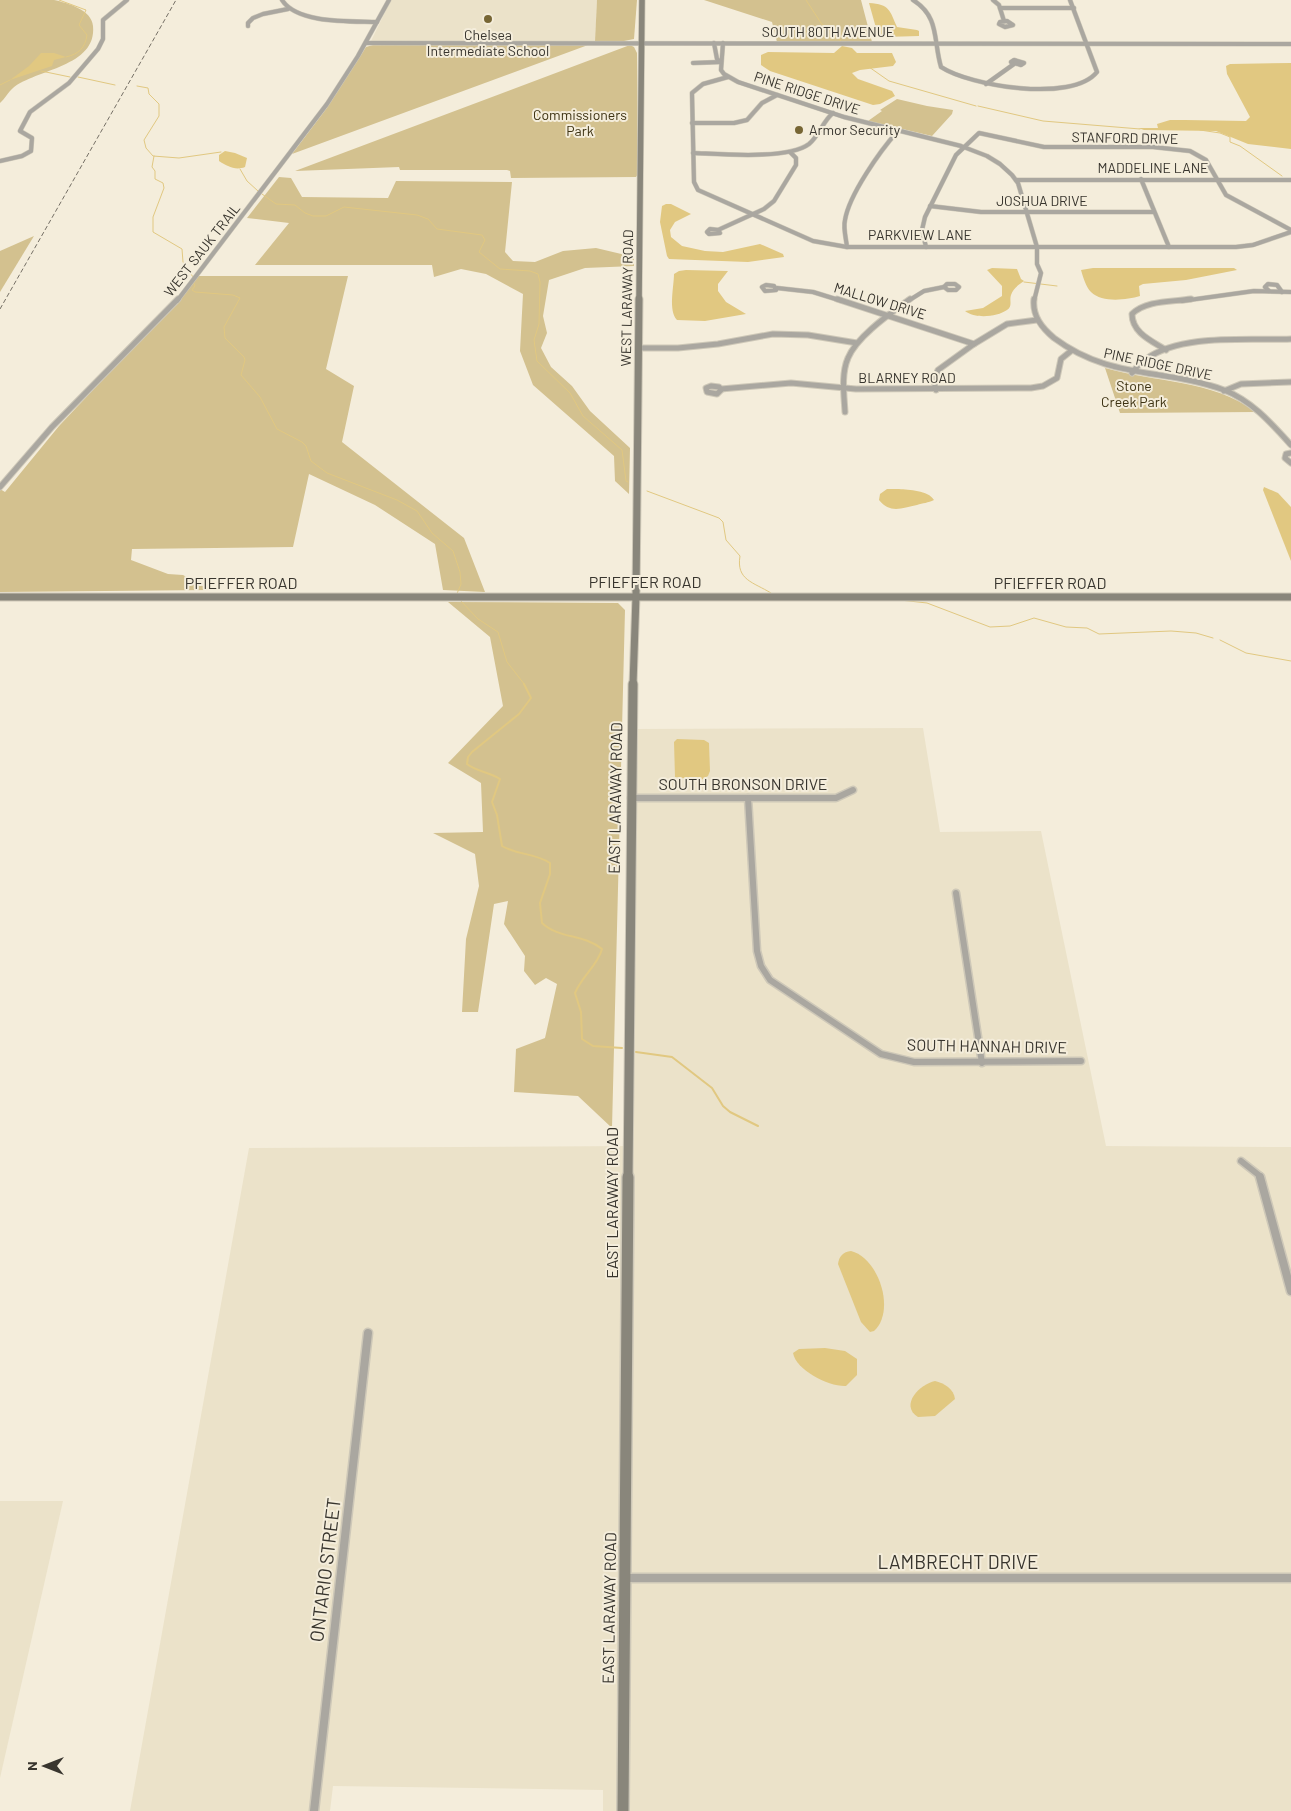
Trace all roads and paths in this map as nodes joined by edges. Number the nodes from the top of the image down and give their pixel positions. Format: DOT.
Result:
graph roads {
  1 [pos="127,0"];
  2 [pos="282,0"];
  3 [pos="389,0"];
  4 [pos="642,0"];
  5 [pos="913,0"];
  6 [pos="993,0"];
  7 [pos="1070,0"];
  8 [pos="1000,8"];
  9 [pos="1074,8"];
  10 [pos="288,9"];
  11 [pos="1004,21"];
  12 [pos="377,22"];
  13 [pos="248,26"];
  14 [pos="366,43"];
  15 [pos="641,43"];
  16 [pos="714,43"];
  17 [pos="723,44"];
  18 [pos="937,44"];
  19 [pos="1088,44"];
  20 [pos="1291,44"];
  21 [pos="693,62"];
  22 [pos="721,62"];
  23 [pos="1014,64"];
  24 [pos="728,77"];
  25 [pos="986,84"];
  26 [pos="776,95"];
  27 [pos="833,114"];
  28 [pos="692,123"];
  29 [pos="897,132"];
  30 [pos="963,147"];
  31 [pos="790,152"];
  32 [pos="693,153"];
  33 [pos="0,162"];
  34 [pos="1141,179"];
  35 [pos="1016,180"];
  36 [pos="1216,180"];
  37 [pos="1291,180"];
  38 [pos="930,206"];
  39 [pos="1026,212"];
  40 [pos="1154,212"];
  41 [pos="751,215"];
  42 [pos="718,230"];
  43 [pos="1291,231"];
  44 [pos="926,246"];
  45 [pos="847,247"];
  46 [pos="1037,247"];
  47 [pos="1168,247"];
  48 [pos="944,287"];
  49 [pos="777,288"];
  50 [pos="1291,292"];
  51 [pos="890,315"];
  52 [pos="1037,320"];
  53 [pos="1291,339"];
  54 [pos="857,343"];
  55 [pos="974,344"];
  56 [pos="639,346"];
  57 [pos="1166,350"];
  58 [pos="1072,351"];
  59 [pos="1132,373"];
  60 [pos="1291,382"];
  61 [pos="844,388"];
  62 [pos="721,389"];
  63 [pos="936,390"];
  64 [pos="1224,391"];
  65 [pos="845,412"];
  66 [pos="1291,437"];
  67 [pos="1284,438"];
  68 [pos="1291,444"];
  69 [pos="1291,452"];
  70 [pos="1291,463"];
  71 [pos="0,488"];
  72 [pos="636,596"];
  73 [pos="0,597"];
  74 [pos="1291,597"];
  75 [pos="852,790"];
  76 [pos="631,798"];
  77 [pos="748,798"];
  78 [pos="956,893"];
  79 [pos="1081,1062"];
  80 [pos="982,1063"];
  81 [pos="1241,1161"];
  82 [pos="1291,1292"];
  83 [pos="368,1333"];
  84 [pos="626,1578"];
  85 [pos="1291,1578"];
  86 [pos="314,1811"];
  87 [pos="623,1811"];
  1 -- 33 [label="street"];
  2 -- 10 [label="street"];
  3 -- 12 [label="street, WEST SAUK TRAIL"];
  4 -- 15 [label="main road, WEST LARAWAY ROAD"];
  5 -- 18 [label="street"];
  6 -- 8 [label="street"];
  7 -- 9 [label="street"];
  8 -- 9 [label="street"];
  8 -- 11 [label="street"];
  9 -- 19 [label="street"];
  10 -- 12 [label="street"];
  10 -- 13 [label="street"];
  12 -- 14 [label="street, WEST SAUK TRAIL"];
  14 -- 15 [label="street, SOUTH 80TH AVENUE"];
  14 -- 71 [label="street, WEST SAUK TRAIL"];
  15 -- 16 [label="street, SOUTH 80TH AVENUE"];
  15 -- 56 [label="main road, WEST LARAWAY ROAD"];
  16 -- 17 [label="street, SOUTH 80TH AVENUE"];
  16 -- 22 [label="street"];
  17 -- 18 [label="street, SOUTH 80TH AVENUE"];
  17 -- 22 [label="street"];
  18 -- 19 [label="street, SOUTH 80TH AVENUE"];
  18 -- 25 [label="street"];
  19 -- 20 [label="street, SOUTH 80TH AVENUE"];
  19 -- 25 [label="street"];
  21 -- 22 [label="street"];
  22 -- 24 [label="street"];
  23 -- 25 [label="street"];
  24 -- 26 [label="street, PINE RIDGE DRIVE"];
  24 -- 28 [label="street, PARKVIEW LANE"];
  26 -- 27 [label="street, PINE RIDGE DRIVE"];
  26 -- 28 [label="street"];
  27 -- 29 [label="street, PINE RIDGE DRIVE"];
  27 -- 31 [label="street"];
  28 -- 32 [label="street, PARKVIEW LANE"];
  29 -- 30 [label="street, PINE RIDGE DRIVE"];
  29 -- 45 [label="street"];
  30 -- 35 [label="street, PINE RIDGE DRIVE"];
  30 -- 36 [label="street, STANFORD DRIVE"];
  30 -- 38 [label="street"];
  31 -- 32 [label="street"];
  31 -- 41 [label="street"];
  32 -- 41 [label="street, PARKVIEW LANE"];
  34 -- 35 [label="street, MADDELINE LANE"];
  34 -- 36 [label="street, MADDELINE LANE"];
  34 -- 40 [label="street"];
  35 -- 39 [label="street, PINE RIDGE DRIVE"];
  36 -- 37 [label="street, MADDELINE LANE"];
  36 -- 43 [label="street, STANFORD DRIVE"];
  38 -- 39 [label="street, JOSHUA DRIVE"];
  38 -- 44 [label="street"];
  39 -- 40 [label="street, JOSHUA DRIVE"];
  39 -- 46 [label="street, PINE RIDGE DRIVE"];
  40 -- 47 [label="street"];
  41 -- 42 [label="street"];
  41 -- 45 [label="street, PARKVIEW LANE"];
  43 -- 47 [label="street, PARKVIEW LANE"];
  44 -- 45 [label="street, PARKVIEW LANE"];
  44 -- 46 [label="street, PARKVIEW LANE"];
  46 -- 47 [label="street, PARKVIEW LANE"];
  46 -- 52 [label="street, PINE RIDGE DRIVE"];
  48 -- 51 [label="street"];
  49 -- 51 [label="street, MALLOW DRIVE"];
  50 -- 57 [label="street"];
  51 -- 54 [label="street"];
  51 -- 55 [label="street, MALLOW DRIVE"];
  52 -- 55 [label="street"];
  52 -- 58 [label="street, PINE RIDGE DRIVE"];
  53 -- 57 [label="street"];
  54 -- 56 [label="street"];
  54 -- 61 [label="street"];
  55 -- 63 [label="street"];
  56 -- 72 [label="main road, WEST LARAWAY ROAD"];
  57 -- 59 [label="street"];
  58 -- 59 [label="street, PINE RIDGE DRIVE"];
  58 -- 63 [label="street, BLARNEY ROAD"];
  59 -- 64 [label="street, PINE RIDGE DRIVE"];
  60 -- 64 [label="street"];
  61 -- 62 [label="street, BLARNEY ROAD"];
  61 -- 63 [label="street, BLARNEY ROAD"];
  61 -- 65 [label="street"];
  64 -- 67 [label="street, PINE RIDGE DRIVE"];
  66 -- 67 [label="street"];
  67 -- 68 [label="street, PINE RIDGE DRIVE"];
  69 -- 70 [label="street"];
  72 -- 73 [label="main road, PFIEFFER ROAD"];
  72 -- 74 [label="main road, PFIEFFER ROAD"];
  72 -- 76 [label="main road, EAST LARAWAY ROAD"];
  75 -- 77 [label="street, SOUTH BRONSON DRIVE"];
  76 -- 77 [label="street, SOUTH BRONSON DRIVE"];
  76 -- 84 [label="main road, EAST LARAWAY ROAD"];
  77 -- 80 [label="street, SOUTH HANNAH DRIVE"];
  78 -- 80 [label="street"];
  79 -- 80 [label="street, SOUTH HANNAH DRIVE"];
  81 -- 82 [label="street"];
  83 -- 86 [label="street, ONTARIO STREET"];
  84 -- 85 [label="street, LAMBRECHT DRIVE"];
  84 -- 87 [label="main road, EAST LARAWAY ROAD"];
}
